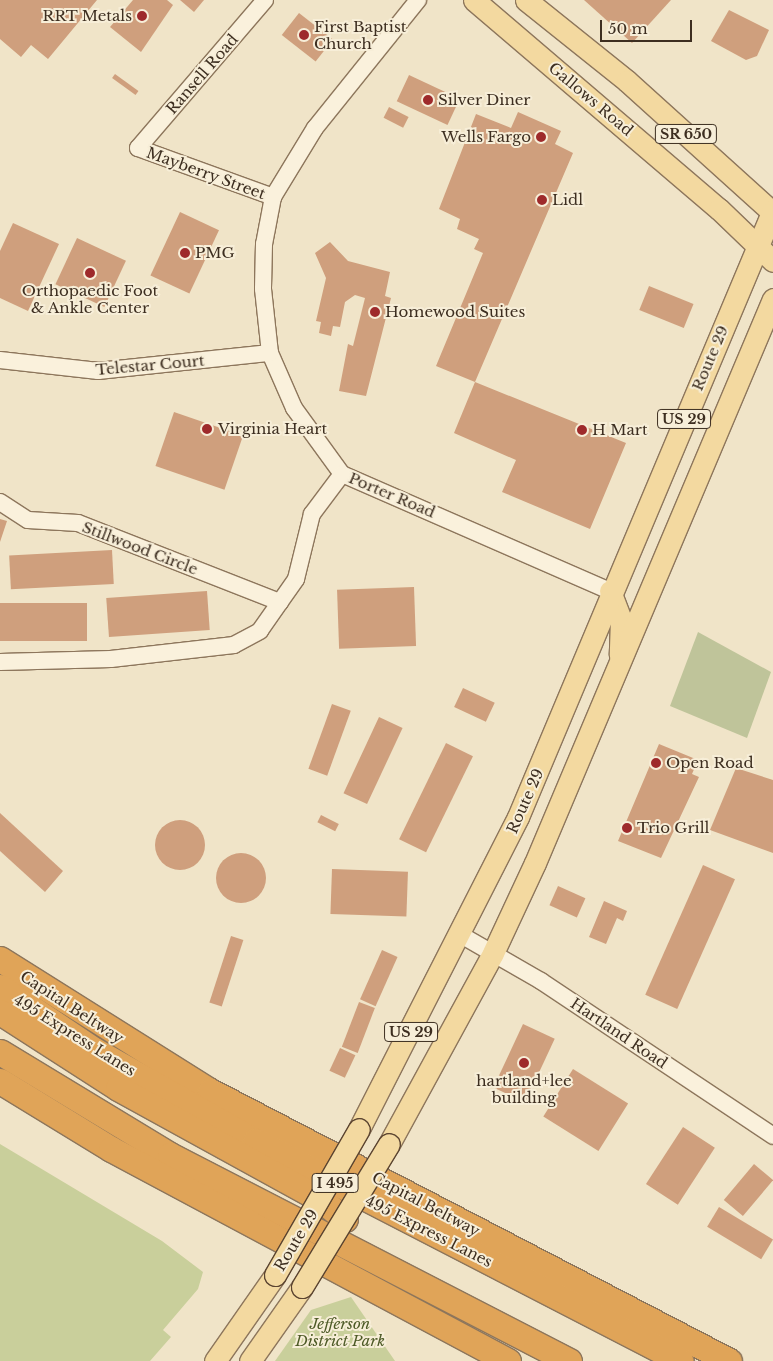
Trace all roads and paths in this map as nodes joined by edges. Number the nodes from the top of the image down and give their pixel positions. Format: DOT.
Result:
graph roads {
  1 [pos="265,0"];
  2 [pos="418,0"];
  3 [pos="474,0"];
  4 [pos="526,0"];
  5 [pos="138,148"];
  6 [pos="273,197"];
  7 [pos="773,212"];
  8 [pos="765,254"];
  9 [pos="773,299"];
  10 [pos="270,353"];
  11 [pos="0,360"];
  12 [pos="342,474"];
  13 [pos="0,502"];
  14 [pos="610,591"];
  15 [pos="280,602"];
  16 [pos="0,662"];
  17 [pos="619,670"];
  18 [pos="461,935"];
  19 [pos="0,943"];
  20 [pos="493,953"];
  21 [pos="0,959"];
  22 [pos="0,987"];
  23 [pos="62,1002"];
  24 [pos="0,1012"];
  25 [pos="0,1028"];
  26 [pos="0,1052"];
  27 [pos="0,1081"];
  28 [pos="0,1093"];
  29 [pos="773,1136"];
  30 [pos="111,1149"];
  31 [pos="275,1182"];
  32 [pos="317,1204"];
  33 [pos="345,1219"];
  34 [pos="215,1361"];
  35 [pos="250,1361"];
  36 [pos="508,1361"];
  37 [pos="569,1361"];
  38 [pos="681,1361"];
  39 [pos="729,1361"];
  1 -- 5 [label="street, Ransell Road"];
  2 -- 6 [label="street, Porter Road"];
  3 -- 8 [label="main road, Gallows Road / SR 650"];
  4 -- 7 [label="main road, SR 650"];
  5 -- 6 [label="street, Mayberry Street"];
  6 -- 10 [label="street, Porter Road"];
  7 -- 8 [label="main road, Route 29 / US 29"];
  8 -- 14 [label="main road, Route 29 / US 29"];
  9 -- 17 [label="main road, Route 29 / US 29"];
  10 -- 11 [label="street, Telestar Court"];
  10 -- 12 [label="street, Porter Road"];
  12 -- 14 [label="street, Porter Road"];
  12 -- 15 [label="street"];
  13 -- 15 [label="street, Stillwood Circle"];
  14 -- 17 [label="main road"];
  14 -- 18 [label="main road, Route 29 / US 29"];
  15 -- 16 [label="street"];
  17 -- 20 [label="main road, Route 29 / US 29"];
  18 -- 20 [label="street, Hartland Road"];
  18 -- 32 [label="main road, Route 29 / US 29, bridge"];
  19 -- 23 [label="highway"];
  20 -- 29 [label="street, Hartland Road"];
  20 -- 33 [label="main road, Route 29 / US 29, bridge"];
  21 -- 23 [label="highway, Capital Beltway / I 495"];
  22 -- 38 [label="highway, 495 Express Lanes / I 495"];
  23 -- 39 [label="highway, Capital Beltway / I 495"];
  24 -- 31 [label="highway"];
  25 -- 31 [label="highway"];
  26 -- 37 [label="highway"];
  27 -- 30 [label="highway"];
  28 -- 30 [label="highway"];
  30 -- 36 [label="highway"];
  31 -- 32 [label="highway"];
  32 -- 33 [label="highway"];
  32 -- 34 [label="main road, Route 29 / US 29, bridge"];
  33 -- 35 [label="main road, Route 29 / US 29, bridge"];
}
